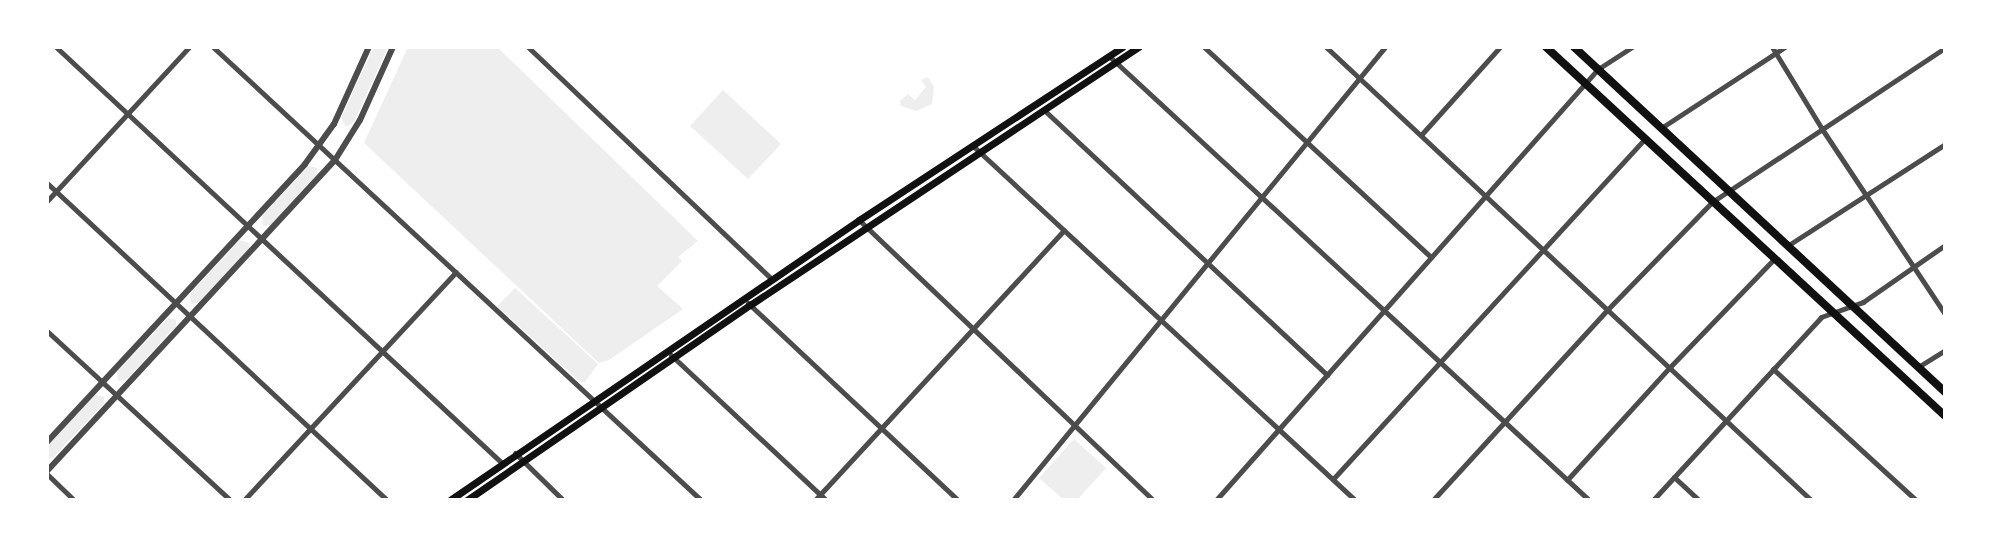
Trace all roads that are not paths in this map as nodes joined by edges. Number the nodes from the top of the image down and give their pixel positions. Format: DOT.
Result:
graph roads {
  1 [pos="57,47"];
  2 [pos="189,47"];
  3 [pos="213,47"];
  4 [pos="369,47"];
  5 [pos="393,47"];
  6 [pos="528,47"];
  7 [pos="1122,47"];
  8 [pos="1139,47"];
  9 [pos="1204,47"];
  10 [pos="1326,47"];
  11 [pos="1385,47"];
  12 [pos="1500,47"];
  13 [pos="1546,47"];
  14 [pos="1574,47"];
  15 [pos="1632,47"];
  16 [pos="1785,47"];
  17 [pos="1945,48"];
  18 [pos="1774,50"];
  19 [pos="1109,56"];
  20 [pos="1116,63"];
  21 [pos="1598,69"];
  22 [pos="1359,78"];
  23 [pos="1585,84"];
  24 [pos="1037,103"];
  25 [pos="1044,110"];
  26 [pos="128,114"];
  27 [pos="1661,128"];
  28 [pos="1822,129"];
  29 [pos="1421,135"];
  30 [pos="1644,140"];
  31 [pos="1306,144"];
  32 [pos="1945,144"];
  33 [pos="972,145"];
  34 [pos="319,146"];
  35 [pos="981,152"];
  36 [pos="335,160"];
  37 [pos="47,183"];
  38 [pos="56,191"];
  39 [pos="1730,192"];
  40 [pos="1864,194"];
  41 [pos="1485,196"];
  42 [pos="1261,198"];
  43 [pos="47,201"];
  44 [pos="1712,202"];
  45 [pos="859,220"];
  46 [pos="248,226"];
  47 [pos="867,228"];
  48 [pos="1065,230"];
  49 [pos="262,240"];
  50 [pos="1945,245"];
  51 [pos="1787,246"];
  52 [pos="1543,250"];
  53 [pos="1432,257"];
  54 [pos="1774,259"];
  55 [pos="1206,263"];
  56 [pos="1913,265"];
  57 [pos="456,272"];
  58 [pos="772,279"];
  59 [pos="744,298"];
  60 [pos="176,303"];
  61 [pos="750,305"];
  62 [pos="1852,306"];
  63 [pos="1384,310"];
  64 [pos="1607,310"];
  65 [pos="1833,313"];
  66 [pos="1945,314"];
  67 [pos="191,316"];
  68 [pos="1161,320"];
  69 [pos="973,329"];
  70 [pos="47,331"];
  71 [pos="1945,349"];
  72 [pos="382,351"];
  73 [pos="666,351"];
  74 [pos="673,358"];
  75 [pos="1439,363"];
  76 [pos="1669,368"];
  77 [pos="1918,368"];
  78 [pos="1773,369"];
  79 [pos="1327,375"];
  80 [pos="102,382"];
  81 [pos="1945,392"];
  82 [pos="117,396"];
  83 [pos="594,400"];
  84 [pos="601,407"];
  85 [pos="1945,416"];
  86 [pos="1726,421"];
  87 [pos="1504,422"];
  88 [pos="1073,426"];
  89 [pos="882,427"];
  90 [pos="311,428"];
  91 [pos="1279,429"];
  92 [pos="47,442"];
  93 [pos="515,453"];
  94 [pos="522,461"];
  95 [pos="502,463"];
  96 [pos="47,472"];
  97 [pos="1674,477"];
  98 [pos="1333,479"];
  99 [pos="1567,480"];
  100 [pos="820,494"];
  101 [pos="74,500"];
  102 [pos="230,500"];
  103 [pos="244,500"];
  104 [pos="387,500"];
  105 [pos="450,500"];
  106 [pos="467,500"];
  107 [pos="563,500"];
  108 [pos="701,500"];
  109 [pos="815,500"];
  110 [pos="826,500"];
  111 [pos="958,500"];
  112 [pos="1013,500"];
  113 [pos="1153,500"];
  114 [pos="1216,500"];
  115 [pos="1355,500"];
  116 [pos="1433,500"];
  117 [pos="1589,500"];
  118 [pos="1653,500"];
  119 [pos="1699,500"];
  120 [pos="1811,500"];
  121 [pos="1916,500"];
  1 -- 26 [label="street"];
  2 -- 26 [label="street"];
  3 -- 34 [label="street"];
  4 -- 34 [label="street"];
  5 -- 36 [label="street"];
  6 -- 58 [label="street"];
  7 -- 19 [label="main road"];
  8 -- 20 [label="main road"];
  9 -- 31 [label="street"];
  10 -- 22 [label="street"];
  11 -- 22 [label="street"];
  12 -- 29 [label="street"];
  13 -- 23 [label="main road"];
  14 -- 21 [label="main road"];
  15 -- 21 [label="street"];
  16 -- 18 [label="street"];
  17 -- 28 [label="street"];
  18 -- 27 [label="street"];
  18 -- 28 [label="street"];
  19 -- 20 [label="street"];
  19 -- 24 [label="main road"];
  20 -- 25 [label="main road"];
  20 -- 42 [label="street"];
  21 -- 23 [label="street"];
  21 -- 27 [label="main road"];
  22 -- 29 [label="street"];
  22 -- 31 [label="street"];
  23 -- 30 [label="main road"];
  23 -- 41 [label="street"];
  24 -- 25 [label="street"];
  24 -- 33 [label="main road"];
  25 -- 35 [label="main road"];
  25 -- 55 [label="street"];
  26 -- 38 [label="street"];
  26 -- 46 [label="street"];
  27 -- 39 [label="main road"];
  28 -- 39 [label="street"];
  28 -- 40 [label="street"];
  29 -- 41 [label="street"];
  30 -- 44 [label="main road"];
  30 -- 52 [label="street"];
  31 -- 42 [label="street"];
  31 -- 53 [label="street"];
  32 -- 40 [label="street"];
  33 -- 35 [label="street"];
  33 -- 45 [label="main road"];
  34 -- 36 [label="street"];
  34 -- 46 [label="street"];
  35 -- 47 [label="main road"];
  35 -- 48 [label="street"];
  36 -- 49 [label="street"];
  36 -- 57 [label="street"];
  37 -- 38 [label="street"];
  38 -- 43 [label="street"];
  38 -- 60 [label="street"];
  39 -- 44 [label="street"];
  39 -- 51 [label="main road"];
  40 -- 51 [label="street"];
  40 -- 56 [label="street"];
  41 -- 52 [label="street"];
  41 -- 53 [label="street"];
  42 -- 55 [label="street"];
  42 -- 63 [label="street"];
  44 -- 54 [label="main road"];
  44 -- 64 [label="street"];
  45 -- 47 [label="street"];
  45 -- 58 [label="main road"];
  46 -- 49 [label="street"];
  46 -- 60 [label="street"];
  47 -- 61 [label="main road"];
  47 -- 69 [label="street"];
  48 -- 68 [label="street"];
  48 -- 69 [label="street"];
  49 -- 67 [label="street"];
  49 -- 72 [label="street"];
  50 -- 56 [label="street"];
  51 -- 62 [label="main road"];
  52 -- 64 [label="street"];
  52 -- 75 [label="street"];
  53 -- 63 [label="street"];
  54 -- 65 [label="main road"];
  54 -- 76 [label="street"];
  55 -- 68 [label="street"];
  55 -- 79 [label="street"];
  56 -- 62 [label="street"];
  56 -- 66 [label="street"];
  57 -- 72 [label="street"];
  57 -- 83 [label="street"];
  58 -- 59 [label="main road"];
  59 -- 61 [label="street"];
  59 -- 73 [label="main road"];
  60 -- 67 [label="street"];
  60 -- 80 [label="street"];
  61 -- 74 [label="main road"];
  61 -- 89 [label="street"];
  62 -- 65 [label="street"];
  62 -- 77 [label="main road"];
  63 -- 75 [label="street"];
  63 -- 79 [label="street"];
  64 -- 76 [label="street"];
  64 -- 87 [label="street"];
  65 -- 78 [label="street"];
  65 -- 85 [label="main road"];
  67 -- 82 [label="street"];
  67 -- 90 [label="street"];
  68 -- 88 [label="street"];
  68 -- 91 [label="street"];
  69 -- 88 [label="street"];
  69 -- 89 [label="street"];
  70 -- 80 [label="street"];
  71 -- 77 [label="street"];
  72 -- 90 [label="street"];
  72 -- 95 [label="street"];
  73 -- 74 [label="street"];
  73 -- 83 [label="main road"];
  74 -- 84 [label="main road"];
  74 -- 100 [label="street"];
  75 -- 87 [label="street"];
  75 -- 98 [label="street"];
  76 -- 86 [label="street"];
  76 -- 99 [label="street"];
  77 -- 81 [label="main road"];
  78 -- 86 [label="street"];
  78 -- 121 [label="street"];
  79 -- 91 [label="street"];
  80 -- 82 [label="street"];
  80 -- 92 [label="street"];
  82 -- 96 [label="street"];
  82 -- 102 [label="street"];
  83 -- 84 [label="street"];
  83 -- 93 [label="main road"];
  84 -- 94 [label="main road"];
  84 -- 108 [label="street"];
  86 -- 97 [label="street"];
  86 -- 120 [label="street"];
  87 -- 99 [label="street"];
  87 -- 116 [label="street"];
  88 -- 112 [label="street"];
  88 -- 113 [label="street"];
  89 -- 100 [label="street"];
  89 -- 111 [label="street"];
  90 -- 103 [label="street"];
  90 -- 104 [label="street"];
  91 -- 98 [label="street"];
  91 -- 114 [label="street"];
  93 -- 94 [label="street"];
  93 -- 95 [label="main road"];
  94 -- 106 [label="main road"];
  94 -- 107 [label="street"];
  95 -- 105 [label="main road"];
  96 -- 101 [label="street"];
  97 -- 118 [label="street"];
  97 -- 119 [label="street"];
  98 -- 115 [label="street"];
  99 -- 117 [label="street"];
  100 -- 109 [label="street"];
  100 -- 110 [label="street"];
}
